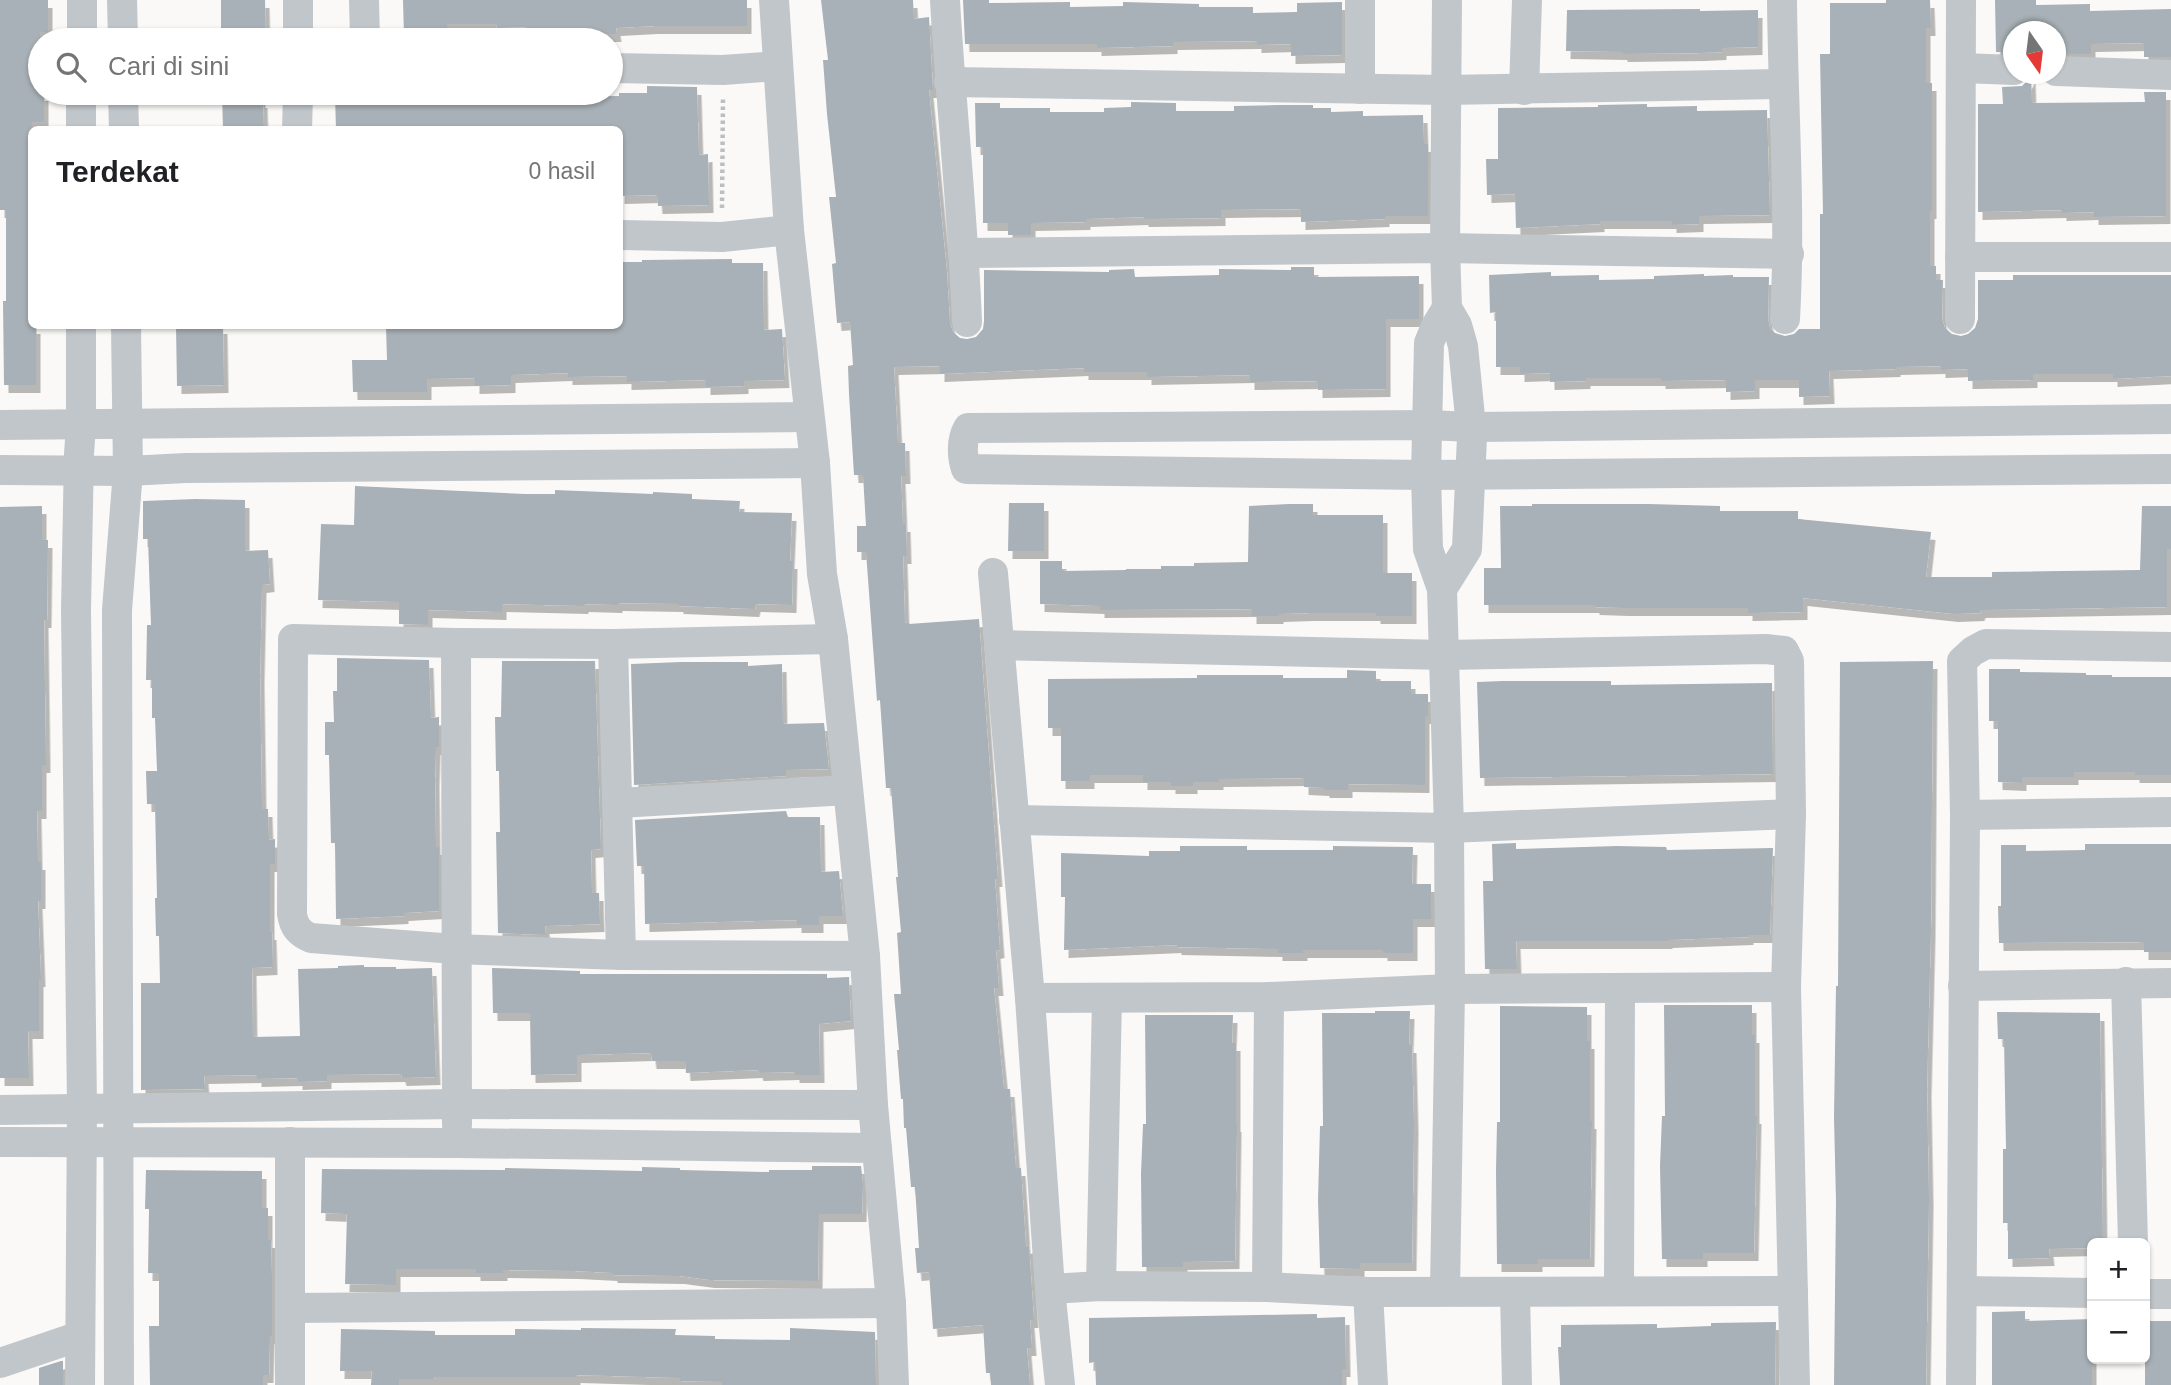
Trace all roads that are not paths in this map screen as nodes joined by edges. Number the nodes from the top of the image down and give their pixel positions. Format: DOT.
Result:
graph roads {
  1 [pos="82,0"];
  2 [pos="122,0"];
  3 [pos="298,0"];
  4 [pos="364,0"];
  5 [pos="774,0"];
  6 [pos="945,0"];
  7 [pos="1360,0"];
  8 [pos="1447,0"];
  9 [pos="1527,0"];
  10 [pos="1782,0"];
  11 [pos="1961,0"];
  12 [pos="82,28"];
  13 [pos="123,28"];
  14 [pos="298,28"];
  15 [pos="365,28"];
  16 [pos="777,66"];
  17 [pos="623,68"];
  18 [pos="1962,68"];
  19 [pos="2003,70"];
  20 [pos="2066,71"];
  21 [pos="2171,75"];
  22 [pos="949,82"];
  23 [pos="1783,84"];
  24 [pos="1360,89"];
  25 [pos="1447,90"];
  26 [pos="1524,90"];
  27 [pos="82,105"];
  28 [pos="124,105"];
  29 [pos="298,105"];
  30 [pos="82,126"];
  31 [pos="124,126"];
  32 [pos="297,126"];
  33 [pos="789,230"];
  34 [pos="623,235"];
  35 [pos="1445,248"];
  36 [pos="965,253"];
  37 [pos="1789,254"];
  38 [pos="1960,257"];
  39 [pos="2171,257"];
  40 [pos="1447,308"];
  41 [pos="1786,319"];
  42 [pos="1960,319"];
  43 [pos="967,322"];
  44 [pos="81,329"];
  45 [pos="126,329"];
  46 [pos="2171,419"];
  47 [pos="0,425"];
  48 [pos="812,440"];
  49 [pos="127,446"];
  50 [pos="1427,446"];
  51 [pos="1472,447"];
  52 [pos="80,448"];
  53 [pos="2171,469"];
  54 [pos="0,470"];
  55 [pos="993,573"];
  56 [pos="1442,589"];
  57 [pos="833,639"];
  58 [pos="456,643"];
  59 [pos="613,644"];
  60 [pos="999,645"];
  61 [pos="2171,647"];
  62 [pos="1445,655"];
  63 [pos="848,790"];
  64 [pos="618,803"];
  65 [pos="2171,812"];
  66 [pos="1791,814"];
  67 [pos="1965,814"];
  68 [pos="1014,820"];
  69 [pos="1450,828"];
  70 [pos="455,949"];
  71 [pos="621,955"];
  72 [pos="865,956"];
  73 [pos="2126,982"];
  74 [pos="2171,983"];
  75 [pos="1963,986"];
  76 [pos="1786,987"];
  77 [pos="1450,989"];
  78 [pos="1620,989"];
  79 [pos="1269,997"];
  80 [pos="1107,998"];
  81 [pos="1030,999"];
  82 [pos="457,1104"];
  83 [pos="873,1105"];
  84 [pos="82,1108"];
  85 [pos="119,1108"];
  86 [pos="0,1110"];
  87 [pos="82,1141"];
  88 [pos="0,1142"];
  89 [pos="290,1142"];
  90 [pos="119,1143"];
  91 [pos="457,1143"];
  92 [pos="877,1148"];
  93 [pos="2133,1238"];
  94 [pos="1101,1286"];
  95 [pos="1267,1287"];
  96 [pos="1050,1289"];
  97 [pos="1619,1290"];
  98 [pos="1445,1291"];
  99 [pos="1793,1291"];
  100 [pos="1962,1291"];
  101 [pos="1368,1292"];
  102 [pos="1515,1292"];
  103 [pos="2087,1293"];
  104 [pos="2150,1294"];
  105 [pos="2171,1294"];
  106 [pos="891,1303"];
  107 [pos="290,1308"];
  108 [pos="80,1336"];
  109 [pos="0,1363"];
  110 [pos="80,1385"];
  111 [pos="118,1385"];
  112 [pos="290,1385"];
  113 [pos="894,1385"];
  114 [pos="1060,1385"];
  115 [pos="1373,1385"];
  116 [pos="1517,1385"];
  117 [pos="1795,1385"];
  118 [pos="1961,1385"];
  1 -- 12 [label="street"];
  2 -- 13 [label="street"];
  3 -- 14 [label="street"];
  4 -- 15 [label="street"];
  5 -- 16 [label="street"];
  6 -- 22 [label="street"];
  7 -- 24 [label="street"];
  8 -- 25 [label="street"];
  9 -- 26 [label="street"];
  10 -- 23 [label="street"];
  11 -- 18 [label="street"];
  16 -- 17 [label="street"];
  16 -- 33 [label="street"];
  18 -- 19 [label="street"];
  18 -- 38 [label="street"];
  20 -- 21 [label="street"];
  22 -- 24 [label="street"];
  22 -- 36 [label="street"];
  23 -- 26 [label="street"];
  23 -- 37 [label="street"];
  24 -- 25 [label="street"];
  25 -- 26 [label="street"];
  25 -- 35 [label="street"];
  27 -- 30 [label="street"];
  28 -- 31 [label="street"];
  29 -- 32 [label="street"];
  33 -- 34 [label="street"];
  33 -- 48 [label="street"];
  35 -- 36 [label="street"];
  35 -- 37 [label="street"];
  35 -- 40 [label="street"];
  36 -- 43 [label="street"];
  37 -- 41 [label="street"];
  38 -- 39 [label="street"];
  38 -- 42 [label="street"];
  40 -- 50 [label="street"];
  40 -- 51 [label="street"];
  44 -- 52 [label="street"];
  45 -- 49 [label="street"];
  46 -- 51 [label="street"];
  47 -- 52 [label="street"];
  48 -- 49 [label="street"];
  48 -- 49 [label="street"];
  48 -- 57 [label="street"];
  49 -- 52 [label="street"];
  49 -- 52 [label="street"];
  49 -- 85 [label="street"];
  50 -- 50 [label="street"];
  50 -- 51 [label="street"];
  50 -- 51 [label="street"];
  50 -- 56 [label="street"];
  51 -- 53 [label="street"];
  51 -- 56 [label="street"];
  52 -- 54 [label="street"];
  52 -- 84 [label="street"];
  55 -- 60 [label="street"];
  56 -- 62 [label="street"];
  57 -- 59 [label="street"];
  57 -- 63 [label="street"];
  58 -- 59 [label="street"];
  58 -- 70 [label="street"];
  58 -- 70 [label="street"];
  59 -- 64 [label="street"];
  60 -- 62 [label="street"];
  60 -- 68 [label="street"];
  61 -- 67 [label="street"];
  62 -- 66 [label="street"];
  62 -- 69 [label="street"];
  63 -- 64 [label="street"];
  63 -- 72 [label="street"];
  64 -- 71 [label="street"];
  65 -- 67 [label="street"];
  66 -- 69 [label="street"];
  66 -- 76 [label="street"];
  67 -- 75 [label="street"];
  68 -- 69 [label="street"];
  68 -- 81 [label="street"];
  69 -- 77 [label="street"];
  70 -- 71 [label="street"];
  70 -- 82 [label="street"];
  71 -- 72 [label="street"];
  72 -- 83 [label="street"];
  73 -- 74 [label="street"];
  73 -- 75 [label="street"];
  73 -- 93 [label="street"];
  75 -- 100 [label="street"];
  76 -- 78 [label="street"];
  76 -- 99 [label="street"];
  77 -- 78 [label="street"];
  77 -- 79 [label="street"];
  77 -- 98 [label="street"];
  78 -- 97 [label="street"];
  79 -- 80 [label="street"];
  79 -- 95 [label="street"];
  80 -- 81 [label="street"];
  80 -- 94 [label="street"];
  81 -- 96 [label="street"];
  82 -- 83 [label="street"];
  82 -- 85 [label="street"];
  82 -- 91 [label="street"];
  83 -- 92 [label="street"];
  84 -- 85 [label="street"];
  84 -- 86 [label="street"];
  84 -- 87 [label="street"];
  85 -- 90 [label="street"];
  87 -- 88 [label="street"];
  87 -- 90 [label="street"];
  87 -- 108 [label="street"];
  89 -- 90 [label="street"];
  89 -- 91 [label="street"];
  89 -- 107 [label="street"];
  90 -- 111 [label="street"];
  91 -- 92 [label="street"];
  92 -- 106 [label="street"];
  94 -- 95 [label="street"];
  94 -- 96 [label="street"];
  95 -- 101 [label="street"];
  96 -- 114 [label="street"];
  97 -- 99 [label="street"];
  97 -- 102 [label="street"];
  98 -- 101 [label="street"];
  98 -- 102 [label="street"];
  99 -- 117 [label="street"];
  100 -- 103 [label="street"];
  100 -- 118 [label="street"];
  101 -- 115 [label="street"];
  102 -- 116 [label="street"];
  104 -- 105 [label="street"];
  106 -- 107 [label="street"];
  106 -- 113 [label="street"];
  107 -- 112 [label="street"];
  108 -- 109 [label="street"];
  108 -- 110 [label="street"];
}
